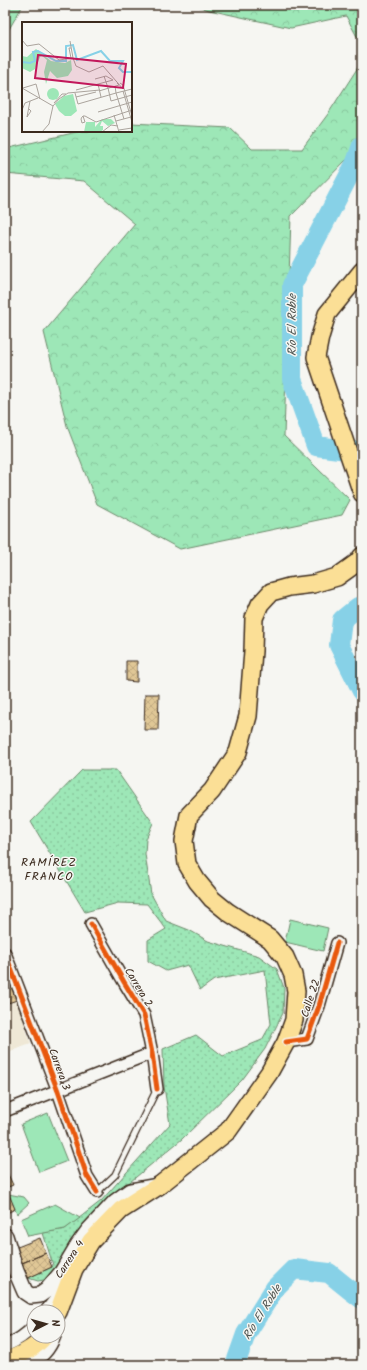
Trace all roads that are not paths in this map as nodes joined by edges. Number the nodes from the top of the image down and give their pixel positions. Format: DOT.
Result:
graph roads {
  1 [pos="362,271"];
  2 [pos="360,488"];
  3 [pos="362,556"];
  4 [pos="91,924"];
  5 [pos="337,943"];
  6 [pos="5,953"];
  7 [pos="9,974"];
  8 [pos="286,1042"];
  9 [pos="152,1053"];
  10 [pos="157,1090"];
  11 [pos="58,1091"];
  12 [pos="5,1111"];
  13 [pos="160,1185"];
  14 [pos="97,1192"];
  15 [pos="5,1236"];
  16 [pos="69,1280"];
  17 [pos="52,1304"];
  18 [pos="61,1304"];
  19 [pos="26,1335"];
  20 [pos="38,1344"];
  21 [pos="52,1344"];
  22 [pos="5,1346"];
  23 [pos="5,1361"];
  24 [pos="28,1365"];
  1 -- 2 [label="main road"];
  3 -- 8 [label="main road"];
  4 -- 9 [label="street, Carrera 2"];
  5 -- 8 [label="street, Calle 22"];
  6 -- 7 [label="street, Carrera 3"];
  7 -- 11 [label="street, Carrera 3"];
  8 -- 13 [label="main road"];
  9 -- 10 [label="street, Carrera 2"];
  9 -- 11 [label="street"];
  10 -- 14 [label="lane"];
  11 -- 12 [label="street"];
  11 -- 14 [label="street, Carrera 3"];
  13 -- 15 [label="main road, Carrera 4"];
  13 -- 16 [label="main road"];
  16 -- 17 [label="street"];
  16 -- 18 [label="main road"];
  19 -- 22 [label="street"];
  20 -- 23 [label="main road"];
  21 -- 24 [label="street"];
}
